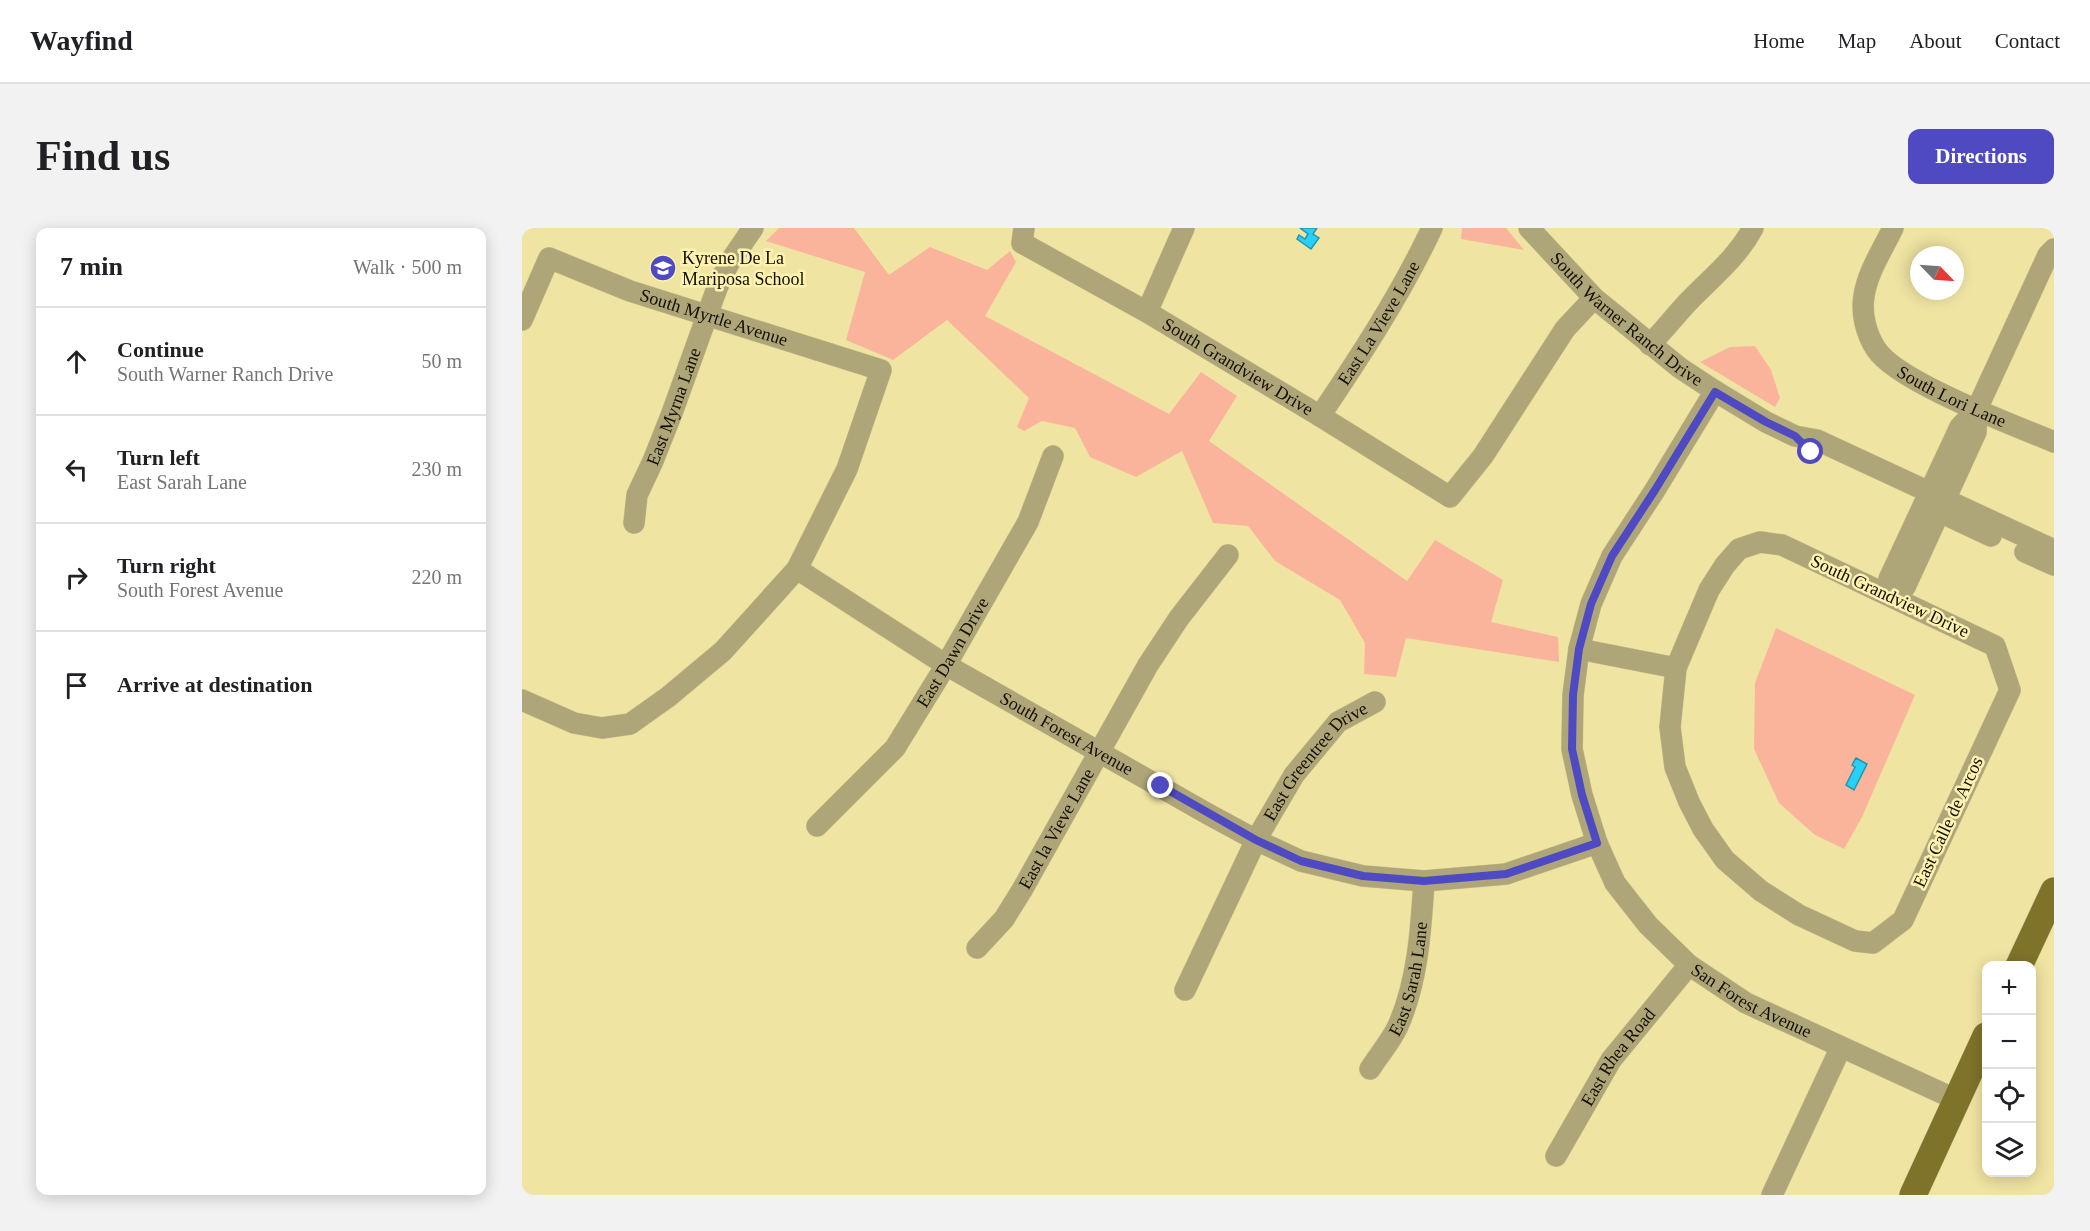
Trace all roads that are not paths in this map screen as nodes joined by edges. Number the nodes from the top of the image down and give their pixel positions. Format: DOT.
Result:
graph roads {
  1 [pos="753,228"];
  2 [pos="1184,228"];
  3 [pos="1432,228"];
  4 [pos="1529,228"];
  5 [pos="1753,228"];
  6 [pos="1893,228"];
  7 [pos="1023,236"];
  8 [pos="2054,249"];
  9 [pos="1594,298"];
  10 [pos="1147,312"];
  11 [pos="707,317"];
  12 [pos="522,320"];
  13 [pos="1650,345"];
  14 [pos="1715,392"];
  15 [pos="1977,409"];
  16 [pos="1320,416"];
  17 [pos="2054,442"];
  18 [pos="1053,456"];
  19 [pos="1935,502"];
  20 [pos="634,523"];
  21 [pos="2054,550"];
  22 [pos="1228,555"];
  23 [pos="2054,565"];
  24 [pos="797,569"];
  25 [pos="1891,596"];
  26 [pos="1579,649"];
  27 [pos="946,665"];
  28 [pos="1676,668"];
  29 [pos="2010,690"];
  30 [pos="522,700"];
  31 [pos="1375,702"];
  32 [pos="1099,752"];
  33 [pos="817,826"];
  34 [pos="1256,840"];
  35 [pos="1597,843"];
  36 [pos="1424,881"];
  37 [pos="2054,891"];
  38 [pos="977,948"];
  39 [pos="2021,961"];
  40 [pos="1689,965"];
  41 [pos="1185,990"];
  42 [pos="1982,1045"];
  43 [pos="1841,1047"];
  44 [pos="1370,1069"];
  45 [pos="1957,1100"];
  46 [pos="1556,1156"];
  47 [pos="1772,1195"];
  48 [pos="1913,1195"];
  1 -- 11 [label="street, East Myrna Lane"];
  2 -- 10 [label="street"];
  3 -- 16 [label="street, East La Vieve Lane"];
  4 -- 9 [label="street, South Warner Ranch Drive"];
  5 -- 13 [label="street"];
  6 -- 15 [label="street, South Lori Lane"];
  7 -- 10 [label="street, South Grandview Drive"];
  8 -- 15 [label="street"];
  9 -- 13 [label="street, South Warner Ranch Drive"];
  9 -- 16 [label="street, South Grandview Drive"];
  10 -- 16 [label="street, South Grandview Drive"];
  11 -- 12 [label="street, South Myrtle Avenue"];
  11 -- 20 [label="street, East Myrna Lane"];
  11 -- 24 [label="street, South Myrtle Avenue"];
  13 -- 14 [label="street, South Warner Ranch Drive"];
  14 -- 19 [label="street, South Warner Ranch Drive"];
  14 -- 26 [label="street"];
  15 -- 17 [label="street, South Lori Lane"];
  15 -- 19 [label="street"];
  18 -- 27 [label="street, East Dawn Drive"];
  19 -- 21 [label="street, South Warner Ranch Drive"];
  19 -- 23 [label="street, South Warner Ranch Drive"];
  19 -- 25 [label="street"];
  22 -- 32 [label="street, East la Vieve Lane"];
  24 -- 27 [label="street, South Forest Avenue"];
  24 -- 30 [label="street"];
  25 -- 28 [label="street, South Grandview Drive"];
  25 -- 29 [label="street, South Grandview Drive"];
  26 -- 28 [label="street"];
  26 -- 35 [label="street"];
  27 -- 32 [label="street, South Forest Avenue"];
  27 -- 33 [label="street, East Dawn Drive"];
  28 -- 29 [label="street, East Calle de Arcos"];
  31 -- 34 [label="street, East Greentree Drive"];
  32 -- 34 [label="street, South Forest Avenue"];
  32 -- 38 [label="street, East la Vieve Lane"];
  34 -- 36 [label="street, South Forest Avenue"];
  34 -- 41 [label="street, East Greentree Drive"];
  35 -- 36 [label="street, South Forest Avenue"];
  35 -- 40 [label="street, San Forest Avenue"];
  36 -- 44 [label="street, East Sarah Lane"];
  37 -- 39 [label="main road"];
  40 -- 43 [label="street, San Forest Avenue"];
  40 -- 46 [label="street, East Rhea Road"];
  42 -- 45 [label="main road"];
  43 -- 45 [label="street, San Forest Avenue"];
  43 -- 47 [label="street"];
  45 -- 48 [label="main road"];
}
